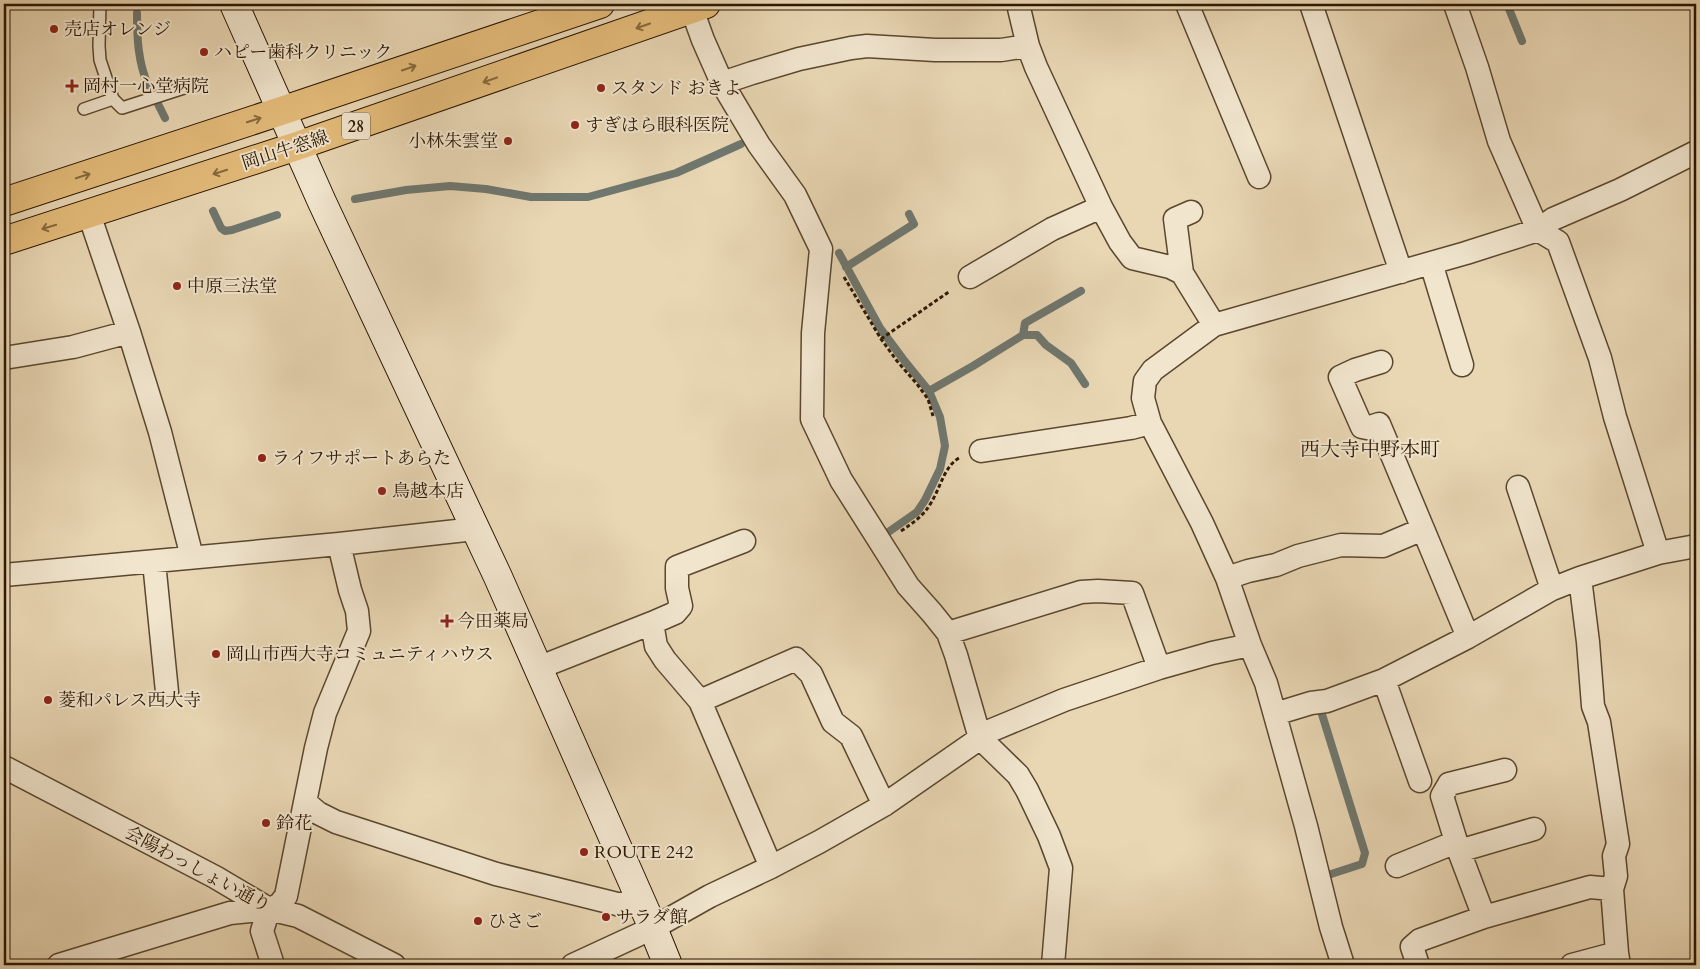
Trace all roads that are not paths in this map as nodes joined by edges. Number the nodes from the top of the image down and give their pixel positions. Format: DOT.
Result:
graph roads {
  1 [pos="100,4"];
  2 [pos="234,4"];
  3 [pos="600,4"];
  4 [pos="1018,4"];
  5 [pos="1187,4"];
  6 [pos="1311,4"];
  7 [pos="1455,4"];
  8 [pos="696,5"];
  9 [pos="1028,46"];
  10 [pos="722,83"];
  11 [pos="187,87"];
  12 [pos="113,99"];
  13 [pos="84,109"];
  14 [pos="281,111"];
  15 [pos="297,146"];
  16 [pos="1696,152"];
  17 [pos="1259,177"];
  18 [pos="4,202"];
  19 [pos="1101,207"];
  20 [pos="89,214"];
  21 [pos="1175,219"];
  22 [pos="1538,230"];
  23 [pos="4,241"];
  24 [pos="1431,263"];
  25 [pos="1401,272"];
  26 [pos="1182,273"];
  27 [pos="970,277"];
  28 [pos="1214,325"];
  29 [pos="129,332"];
  30 [pos="4,358"];
  31 [pos="1381,362"];
  32 [pos="1462,365"];
  33 [pos="1150,423"];
  34 [pos="981,450"];
  35 [pos="1518,487"];
  36 [pos="475,529"];
  37 [pos="1423,529"];
  38 [pos="744,541"];
  39 [pos="339,544"];
  40 [pos="1696,546"];
  41 [pos="1658,553"];
  42 [pos="192,557"];
  43 [pos="154,562"];
  44 [pos="4,575"];
  45 [pos="1227,578"];
  46 [pos="1580,578"];
  47 [pos="1552,589"];
  48 [pos="652,623"];
  49 [pos="948,633"];
  50 [pos="1468,637"];
  51 [pos="1250,645"];
  52 [pos="538,668"];
  53 [pos="1159,668"];
  54 [pos="1384,680"];
  55 [pos="166,692"];
  56 [pos="700,701"];
  57 [pos="1275,714"];
  58 [pos="980,738"];
  59 [pos="4,767"];
  60 [pos="1505,770"];
  61 [pos="1420,781"];
  62 [pos="305,802"];
  63 [pos="884,804"];
  64 [pos="1534,829"];
  65 [pos="1458,846"];
  66 [pos="1397,866"];
  67 [pos="771,868"];
  68 [pos="1612,889"];
  69 [pos="640,897"];
  70 [pos="269,909"];
  71 [pos="1484,918"];
  72 [pos="653,928"];
  73 [pos="1618,959"];
  74 [pos="59,965"];
  75 [pos="273,965"];
  76 [pos="394,965"];
  77 [pos="573,965"];
  78 [pos="668,965"];
  79 [pos="1053,965"];
  80 [pos="1344,965"];
  81 [pos="1418,965"];
  82 [pos="1572,965"];
  1 -- 12 [label="lane"];
  2 -- 14 [label="street"];
  14 -- 3 [label="main road, 28, one-way"];
  4 -- 9 [label="street"];
  5 -- 17 [label="street"];
  6 -- 25 [label="street"];
  7 -- 22 [label="street"];
  8 -- 10 [label="street"];
  8 -- 15 [label="main road, 岡山牛窓線 / 28, one-way"];
  9 -- 10 [label="street"];
  9 -- 19 [label="street"];
  10 -- 49 [label="street"];
  11 -- 12 [label="lane"];
  12 -- 13 [label="lane"];
  14 -- 15 [label="street"];
  18 -- 14 [label="main road, 28, one-way"];
  15 -- 20 [label="main road, 岡山牛窓線 / 28, one-way"];
  15 -- 36 [label="street"];
  16 -- 22 [label="street"];
  19 -- 26 [label="street"];
  19 -- 27 [label="street"];
  20 -- 23 [label="main road, 岡山牛窓線 / 28, one-way"];
  20 -- 29 [label="street"];
  21 -- 26 [label="street"];
  22 -- 24 [label="street"];
  22 -- 41 [label="street"];
  24 -- 25 [label="street"];
  24 -- 32 [label="street"];
  25 -- 28 [label="street"];
  26 -- 28 [label="street"];
  28 -- 33 [label="street"];
  29 -- 30 [label="street"];
  29 -- 42 [label="street"];
  31 -- 37 [label="street"];
  33 -- 34 [label="street"];
  33 -- 45 [label="street"];
  35 -- 47 [label="street"];
  36 -- 39 [label="street"];
  36 -- 52 [label="street"];
  37 -- 45 [label="street"];
  37 -- 50 [label="street"];
  38 -- 48 [label="street"];
  39 -- 42 [label="street"];
  39 -- 62 [label="street"];
  40 -- 41 [label="street"];
  41 -- 46 [label="street"];
  42 -- 43 [label="street"];
  43 -- 44 [label="street"];
  43 -- 55 [label="street"];
  45 -- 51 [label="street"];
  46 -- 47 [label="street"];
  46 -- 68 [label="street"];
  47 -- 50 [label="street"];
  48 -- 52 [label="street"];
  48 -- 56 [label="street"];
  49 -- 53 [label="street"];
  49 -- 58 [label="street"];
  50 -- 54 [label="street"];
  51 -- 53 [label="street"];
  51 -- 57 [label="street"];
  52 -- 69 [label="street"];
  53 -- 58 [label="street"];
  54 -- 57 [label="street"];
  54 -- 61 [label="street"];
  56 -- 63 [label="street"];
  56 -- 67 [label="street"];
  57 -- 80 [label="street"];
  58 -- 63 [label="street"];
  58 -- 79 [label="street"];
  59 -- 70 [label="street, 会陽わっしょい通り"];
  60 -- 65 [label="street"];
  62 -- 69 [label="street"];
  62 -- 70 [label="street"];
  63 -- 67 [label="street"];
  64 -- 65 [label="street"];
  65 -- 66 [label="street"];
  65 -- 71 [label="street"];
  67 -- 72 [label="street"];
  68 -- 71 [label="street"];
  68 -- 73 [label="street"];
  69 -- 72 [label="street"];
  70 -- 74 [label="street"];
  70 -- 75 [label="street"];
  70 -- 76 [label="street, 会陽わっしょい通り"];
  71 -- 81 [label="street"];
  72 -- 77 [label="street"];
  72 -- 78 [label="street"];
  73 -- 82 [label="street"];
}
